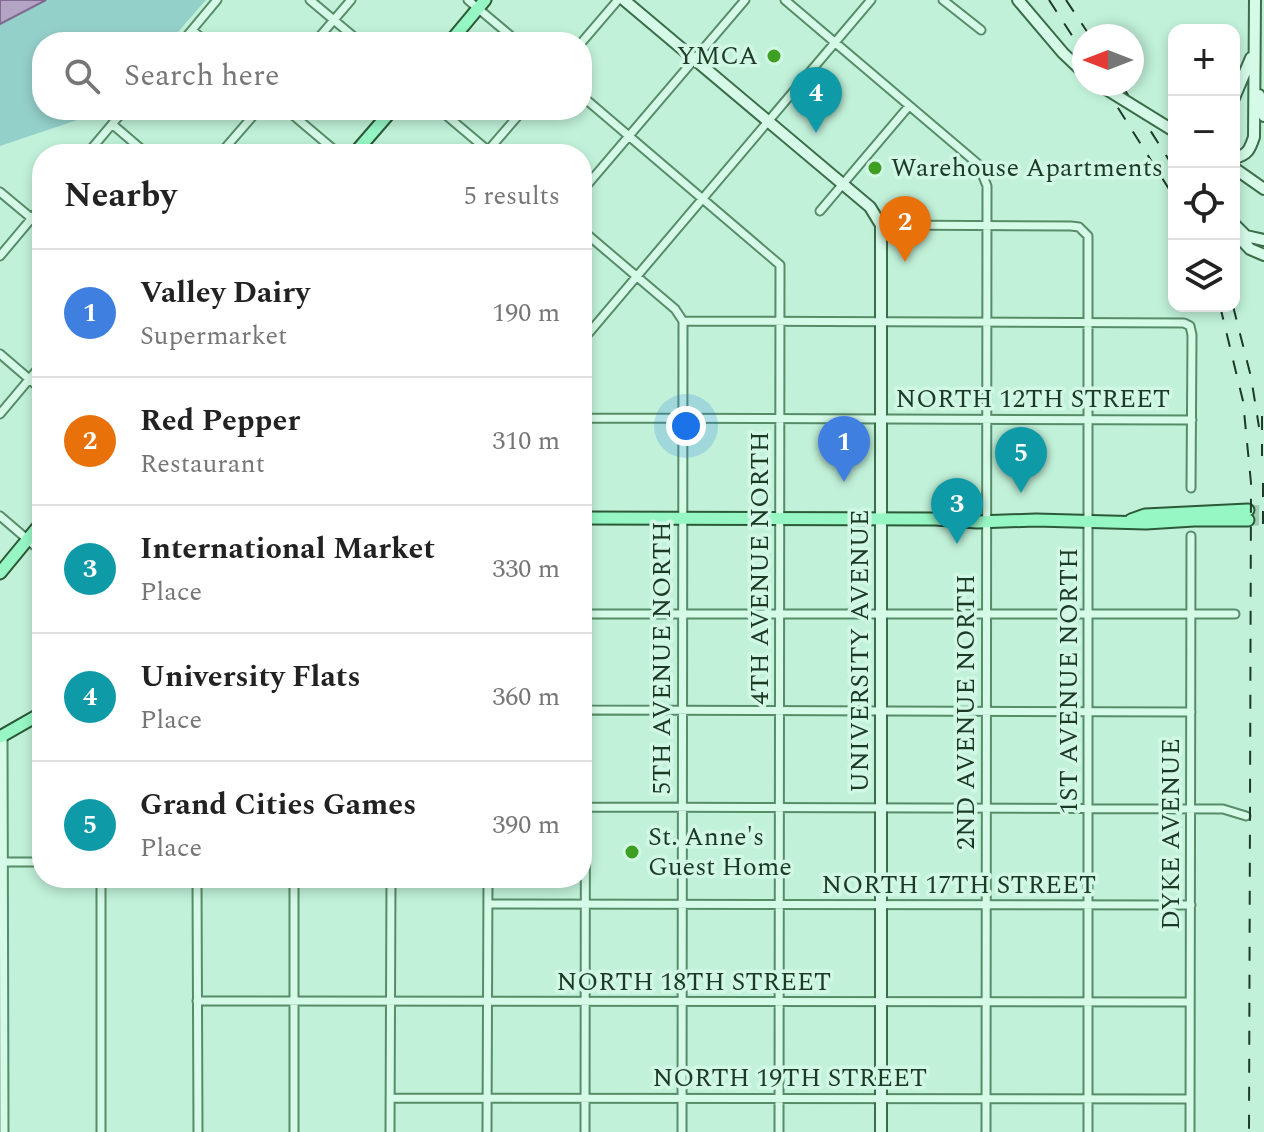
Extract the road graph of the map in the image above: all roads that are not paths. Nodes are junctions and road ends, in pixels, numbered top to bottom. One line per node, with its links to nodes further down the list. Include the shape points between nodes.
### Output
1 (217, 0): 15 (street)
2 (310, 0): 14 (street)
3 (351, 0): 14 (street)
4 (468, 0): 12 (street)
5 (618, 0): 22 (street)
6 (624, 0): 25 (street)
7 (745, 0): 25 (street)
8 (785, 0): 23 (street, 2ND AVENUE NORTH)
9 (871, 0): 23 (street)
10 (943, 0): 16 (street)
11 (1018, 0): 26 (street)
12 (482, 4): 20 (main road); 21 (street)
13 (1258, 5): 24 (street)
14 (334, 20): 18 (street); 19 (street)
15 (192, 30): 17 (street)
16 (981, 30)
17 (194, 32)
18 (324, 32)
19 (348, 32)
20 (458, 32)
21 (509, 32)
22 (591, 32)
23 (835, 42): 32 (street, 2ND AVENUE NORTH); 40 (street)
24 (1255, 49): 27 (street); 29 (street)
25 (696, 58): 40 (street); 43 (street)
26 (1072, 60)
27 (1255, 76): 30 (street); 33 (street); 51 (street, via 1254,137 1251,149)
28 (1117, 96): 42 (street, bridge)
29 (1236, 96)
30 (1238, 96)
31 (592, 105): 43 (street, 4TH AVENUE NORTH)
32 (909, 106): 54 (street); 61 (street, 2ND AVENUE NORTH, via 978,164 987,186)
33 (1264, 116)
34 (115, 120): 41 (street)
35 (249, 120): 46 (street)
36 (299, 120): 47 (street)
37 (383, 120): 48 (main road)
38 (451, 120): 49 (street)
39 (515, 120): 50 (street)
40 (768, 121): 54 (street); 57 (street)
41 (112, 124): 44 (street); 45 (street)
42 (1168, 127)
43 (629, 136): 53 (street); 57 (street, 4TH AVENUE NORTH)
44 (95, 144)
45 (135, 144)
46 (229, 144)
47 (327, 144)
48 (363, 144)
49 (478, 144)
50 (495, 144)
51 (1240, 156)
52 (1240, 172): 55 (street)
53 (592, 179)
54 (844, 184): 58 (street); 60 (street)
55 (1264, 189)
56 (0, 192): 59 (street)
57 (703, 198): 68 (street); 70 (street, 4TH AVENUE NORTH, via 780,265)
58 (820, 211)
59 (32, 219): 67 (street)
60 (881, 225): 61 (street); 71 (street, UNIVERSITY AVENUE)
61 (987, 225): 72 (street, 2ND AVENUE NORTH); 73 (street, 1ST AVENUE NORTH, via 1071,226 1084,231 1090,243)
62 (1240, 230): 65 (street)
63 (1240, 238): 66 (street)
64 (592, 239): 68 (street)
65 (1264, 240)
66 (1264, 255)
67 (0, 256)
68 (636, 277): 69 (street); 74 (street)
69 (683, 321): 70 (street); 81 (street, 5TH AVENUE NORTH)
70 (780, 321): 71 (street); 82 (street, 4TH AVENUE NORTH)
71 (882, 322): 72 (street); 83 (street, UNIVERSITY AVENUE)
72 (987, 322): 73 (street); 84 (street, 2ND AVENUE NORTH)
73 (1090, 322): 85 (street, 1ST AVENUE NORTH); 86 (street, via 1190,326)
74 (592, 329)
75 (0, 354): 77 (street)
76 (32, 376): 77 (street)
77 (29, 379): 78 (street); 79 (street)
78 (32, 382)
79 (0, 414)
80 (592, 418): 81 (street, NORTH 12TH STREET)
81 (683, 418): 82 (street, NORTH 12TH STREET); 91 (street, 5TH AVENUE NORTH)
82 (780, 418): 83 (street, NORTH 12TH STREET); 92 (street, 4TH AVENUE NORTH)
83 (882, 419): 84 (street, NORTH 12TH STREET); 93 (street, UNIVERSITY AVENUE)
84 (987, 419): 85 (street, NORTH 12TH STREET); 95 (street, 2ND AVENUE NORTH)
85 (1089, 419): 86 (street, NORTH 12TH STREET); 94 (street, 1ST AVENUE NORTH)
86 (1192, 420): 87 (street)
87 (1191, 488)
88 (1248, 515): 94 (main road)
89 (0, 516): 98 (street)
90 (592, 518): 91 (main road)
91 (682, 518): 92 (main road); 102 (street, 5TH AVENUE NORTH)
92 (780, 518): 93 (main road); 103 (street, 4TH AVENUE NORTH)
93 (882, 519): 95 (main road); 104 (street, UNIVERSITY AVENUE)
94 (1089, 521): 95 (main road); 107 (street, 1ST AVENUE NORTH)
95 (986, 522): 105 (street, 2ND AVENUE NORTH)
96 (32, 535): 98 (main road)
97 (1191, 536): 108 (street, DYKE AVENUE)
98 (28, 540): 99 (street); 100 (main road)
99 (32, 543)
100 (0, 573)
101 (592, 614): 102 (street)
102 (682, 614): 103 (street); 110 (street, 5TH AVENUE NORTH)
103 (779, 614): 104 (street); 111 (street, 4TH AVENUE NORTH)
104 (881, 614): 105 (street); 112 (street, UNIVERSITY AVENUE)
105 (987, 614): 107 (street); 113 (street, 2ND AVENUE NORTH)
106 (1235, 614): 108 (street)
107 (1089, 615): 108 (street); 114 (street, 1ST AVENUE NORTH)
108 (1191, 615): 115 (street, DYKE AVENUE)
109 (592, 710): 110 (street)
110 (682, 711): 111 (street); 119 (street, 5TH AVENUE NORTH)
111 (779, 711): 112 (street); 120 (street, 4TH AVENUE NORTH)
112 (881, 711): 113 (street); 121 (street, UNIVERSITY AVENUE)
113 (986, 711): 114 (street); 122 (street, 2ND AVENUE NORTH)
114 (1088, 711): 115 (street); 123 (street, 1ST AVENUE NORTH)
115 (1191, 712): 124 (street, DYKE AVENUE)
116 (32, 719): 117 (main road)
117 (1, 736): 126 (street)
118 (592, 807): 119 (street)
119 (682, 808): 120 (street); 136 (street, 5TH AVENUE NORTH)
120 (779, 808): 121 (street); 137 (street, 4TH AVENUE NORTH)
121 (882, 808): 122 (street); 138 (street, UNIVERSITY AVENUE)
122 (986, 808): 123 (street); 139 (street, 2ND AVENUE NORTH)
123 (1088, 808): 124 (street); 140 (street, 1ST AVENUE NORTH)
124 (1191, 809): 125 (street, via 1223,809); 141 (street, DYKE AVENUE)
125 (1246, 816)
126 (2, 862): 127 (street); 162 (street)
127 (32, 862)
128 (101, 888): 163 (street)
129 (197, 888): 142 (street)
130 (294, 888): 143 (street)
131 (391, 888): 146 (street)
132 (488, 888): 134 (street)
133 (585, 888): 135 (street)
134 (488, 904): 135 (street, NORTH 17TH STREET); 144 (street)
135 (585, 904): 136 (street, NORTH 17TH STREET); 147 (street)
136 (682, 905): 137 (street, NORTH 17TH STREET); 145 (street, 5TH AVENUE NORTH)
137 (779, 905): 138 (street, NORTH 17TH STREET); 148 (street, 4TH AVENUE NORTH)
138 (881, 905): 139 (street, NORTH 17TH STREET); 149 (street, UNIVERSITY AVENUE)
139 (986, 905): 140 (street, NORTH 17TH STREET); 150 (street, 2ND AVENUE NORTH)
140 (1088, 905): 141 (street, NORTH 17TH STREET); 151 (street, 1ST AVENUE NORTH)
141 (1191, 905): 152 (street, DYKE AVENUE)
142 (197, 1001): 143 (street, NORTH 18TH STREET); 164 (street)
143 (294, 1001): 146 (street, NORTH 18TH STREET); 165 (street)
144 (487, 1001): 146 (street, NORTH 18TH STREET); 147 (street, NORTH 18TH STREET); 154 (street)
145 (682, 1001): 147 (street, NORTH 18TH STREET); 148 (street, NORTH 18TH STREET); 156 (street, 5TH AVENUE NORTH)
146 (390, 1002): 153 (street)
147 (584, 1002): 155 (street)
148 (779, 1002): 149 (street, NORTH 18TH STREET); 157 (street, 4TH AVENUE NORTH)
149 (881, 1002): 150 (street, NORTH 18TH STREET); 158 (street, UNIVERSITY AVENUE)
150 (986, 1002): 151 (street, NORTH 18TH STREET); 159 (street, 2ND AVENUE NORTH)
151 (1088, 1002): 152 (street, NORTH 18TH STREET); 160 (street, 1ST AVENUE NORTH)
152 (1190, 1002): 161 (street, DYKE AVENUE)
153 (390, 1098): 154 (street, NORTH 19TH STREET); 166 (street)
154 (487, 1098): 155 (street, NORTH 19TH STREET); 167 (street)
155 (584, 1098): 156 (street, NORTH 19TH STREET); 168 (street)
156 (682, 1098): 157 (street, NORTH 19TH STREET); 169 (street, 5TH AVENUE NORTH)
157 (779, 1098): 158 (street, NORTH 19TH STREET); 170 (street, 4TH AVENUE NORTH)
158 (881, 1098): 159 (street, NORTH 19TH STREET); 171 (street, UNIVERSITY AVENUE)
159 (986, 1099): 160 (street, NORTH 19TH STREET); 172 (street, 2ND AVENUE NORTH)
160 (1088, 1099): 161 (street, NORTH 19TH STREET); 173 (street, 1ST AVENUE NORTH)
161 (1190, 1099): 174 (street, DYKE AVENUE)
162 (4, 1132)
163 (101, 1132)
164 (198, 1132)
165 (294, 1132)
166 (390, 1132)
167 (487, 1132)
168 (585, 1132)
169 (682, 1132)
170 (779, 1132)
171 (881, 1132)
172 (986, 1132)
173 (1088, 1132)
174 (1190, 1132)

